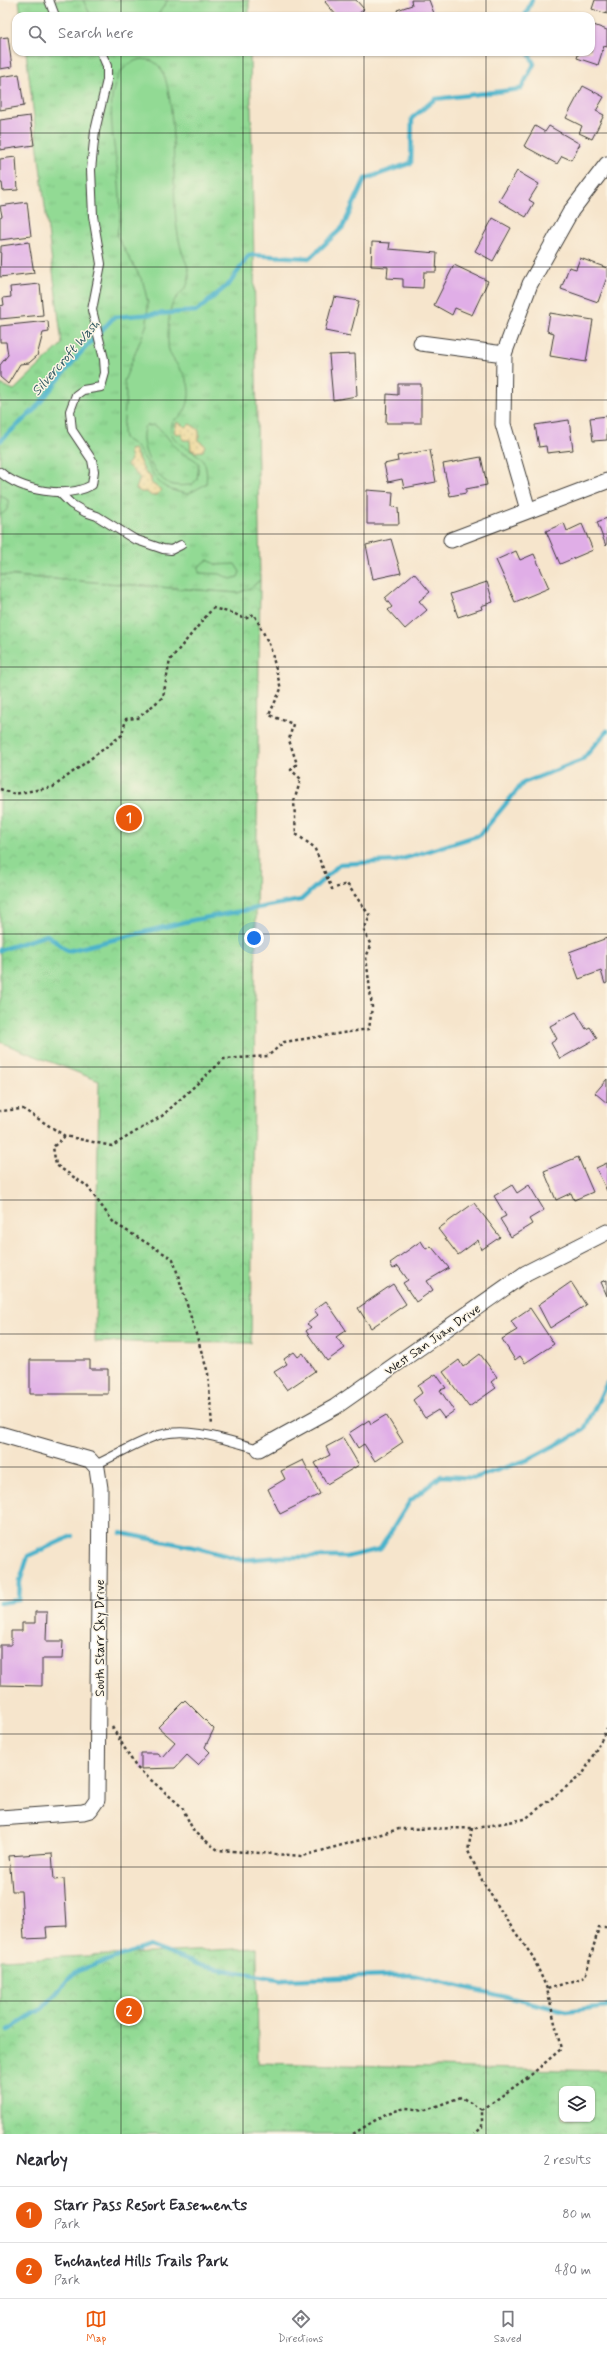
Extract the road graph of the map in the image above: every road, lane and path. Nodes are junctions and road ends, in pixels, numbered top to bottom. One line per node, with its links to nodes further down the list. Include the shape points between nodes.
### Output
1 (49, 0): 2 (lane)
2 (54, 12)
3 (103, 56): 9 (lane, via 107,66 107,80 95,131 91,170 93,216 101,264 92,310 106,373 101,387 83,390 76,395 70,411 72,430 92,460 92,485 82,491)
4 (607, 164): 6 (street, via 571,211 530,284)
5 (421, 343): 6 (street)
6 (504, 354): 10 (street, via 503,424)
7 (0, 472): 9 (lane, via 13,482)
8 (607, 481): 10 (street)
9 (59, 492): 12 (lane, via 71,504 97,516 134,539 163,549 171,550)
10 (528, 510): 11 (street)
11 (451, 540)
12 (181, 545)
13 (0, 789): 15 (path, via 14,794 53,787 122,735 126,719 138,718 163,698 170,660 213,608 245,619 254,614 270,646 281,689 269,714 293,724 289,740 297,764 291,770 302,779 294,801 296,834 314,847 332,889 347,884 370,916 364,930 371,946 366,957 372,1007 369,1029 284,1042 268,1056 224,1059 162,1116 112,1146)
14 (0, 1111): 15 (path, via 23,1109)
15 (65, 1136): 18 (path, via 53,1147 56,1165 87,1186 114,1223 173,1259 208,1373)
16 (607, 1232): 19 (street, West San Juan Drive, via 526,1273 335,1407)
17 (0, 1434): 20 (street, via 81,1456)
18 (213, 1438): 19 (lane); 20 (lane, via 189,1432 161,1435 139,1443)
19 (259, 1449)
20 (96, 1467): 21 (street, South Starr Sky Drive, via 100,1488)
21 (99, 1717): 23 (street, South Starr Sky Drive, via 98,1787 94,1806 83,1812); 24 (path, via 114,1728 136,1767 182,1807 194,1832 218,1850 303,1856 399,1829)
22 (607, 1729): 24 (path, via 583,1774 525,1819)
23 (0, 1818)
24 (472, 1828): 26 (path, via 468,1851 483,1882 533,1957)
25 (607, 1927): 26 (path, via 599,1927 585,1977)
26 (547, 1989): 27 (path, via 561,2049 532,2074)
27 (482, 2110): 28 (path, via 461,2097 426,2110 406,2108 387,2113); 29 (path, via 482,2127)
28 (353, 2134)
29 (475, 2134)

